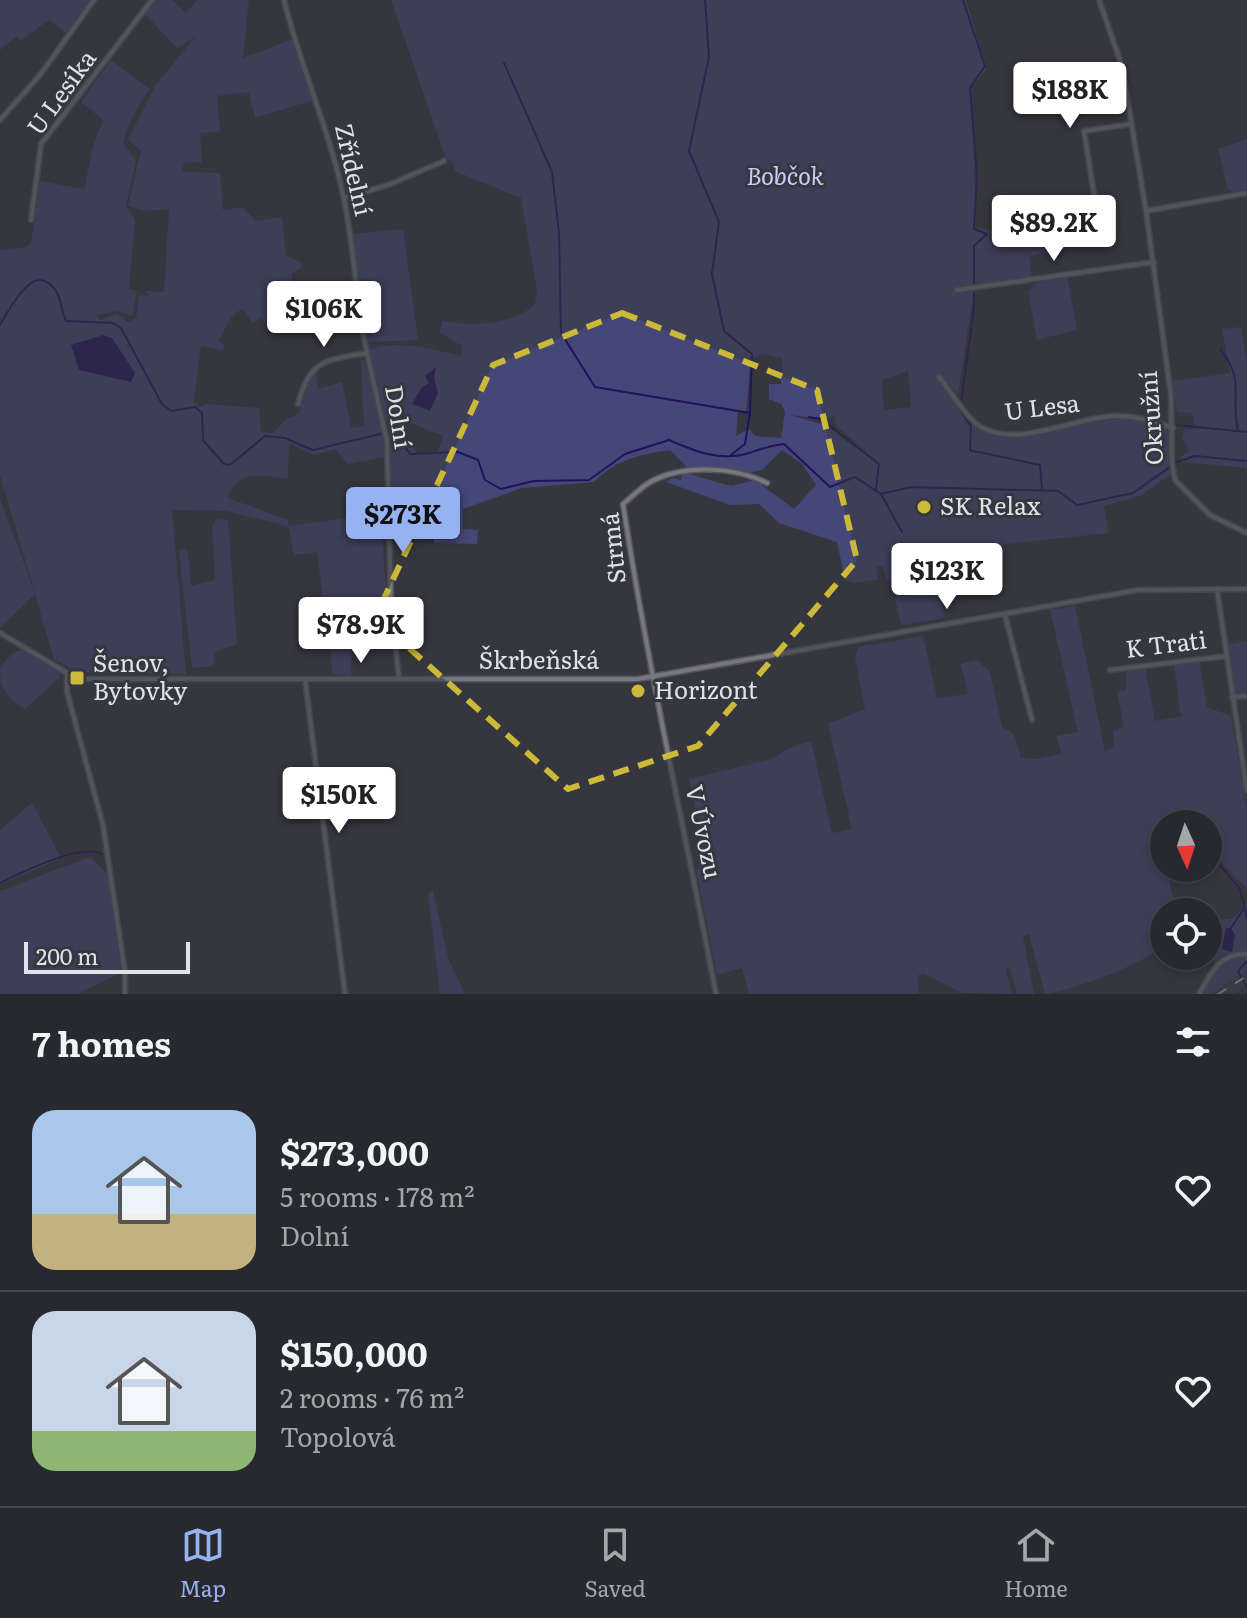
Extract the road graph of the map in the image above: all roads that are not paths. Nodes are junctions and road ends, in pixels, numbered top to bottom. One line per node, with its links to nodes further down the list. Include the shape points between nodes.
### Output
1 (94, 0): 5 (street)
2 (152, 0): 12 (street, U Lesíka, via 41,144)
3 (284, 0): 10 (street, Zřídelní)
4 (1099, 0): 6 (street, Okružní, via 1122,66)
5 (0, 120)
6 (1131, 124): 9 (street, via 1084,131); 11 (street, Okružní)
7 (444, 161): 10 (street)
8 (1247, 193): 11 (street)
9 (1094, 194)
10 (344, 198): 15 (street, Zřídelní)
11 (1146, 211): 13 (street, Okružní)
12 (31, 220)
13 (1154, 262): 14 (street); 18 (street, Okružní)
14 (957, 290)
15 (367, 353): 17 (street, via 315,368 306,377); 30 (street, Dolní, via 386,435)
16 (939, 377): 18 (street, U Lesa, via 971,419 991,431 1045,431 1112,416)
17 (298, 404)
18 (1173, 428): 20 (street, Okružní, via 1175,480 1210,515)
19 (767, 483): 28 (street, Strmá, via 752,476 679,471 651,482 623,504)
20 (1247, 533)
21 (1217, 589): 22 (street, Škrbeňská); 23 (street, Škrbeňská, via 1138,590); 25 (street, K Trati)
22 (1247, 589)
23 (1005, 615): 28 (street, Škrbeňská); 33 (street)
24 (0, 633): 27 (street)
25 (1227, 656): 26 (street, K Trati); 32 (street, K Trati)
26 (1110, 670)
27 (67, 673): 29 (street, Škrbeňská, via 95,679); 36 (street, via 67,692 109,861)
28 (651, 677): 30 (street, Škrbeňská); 38 (street, V Úvozu)
29 (305, 679): 30 (street, Škrbeňská); 37 (street)
30 (399, 679)
31 (1247, 696): 32 (street)
32 (1232, 697): 34 (street, K Trati)
33 (1032, 720)
34 (1247, 791)
35 (1247, 954): 39 (street, via 1218,961)
36 (125, 994)
37 (345, 994)
38 (716, 994)
39 (1199, 994)

